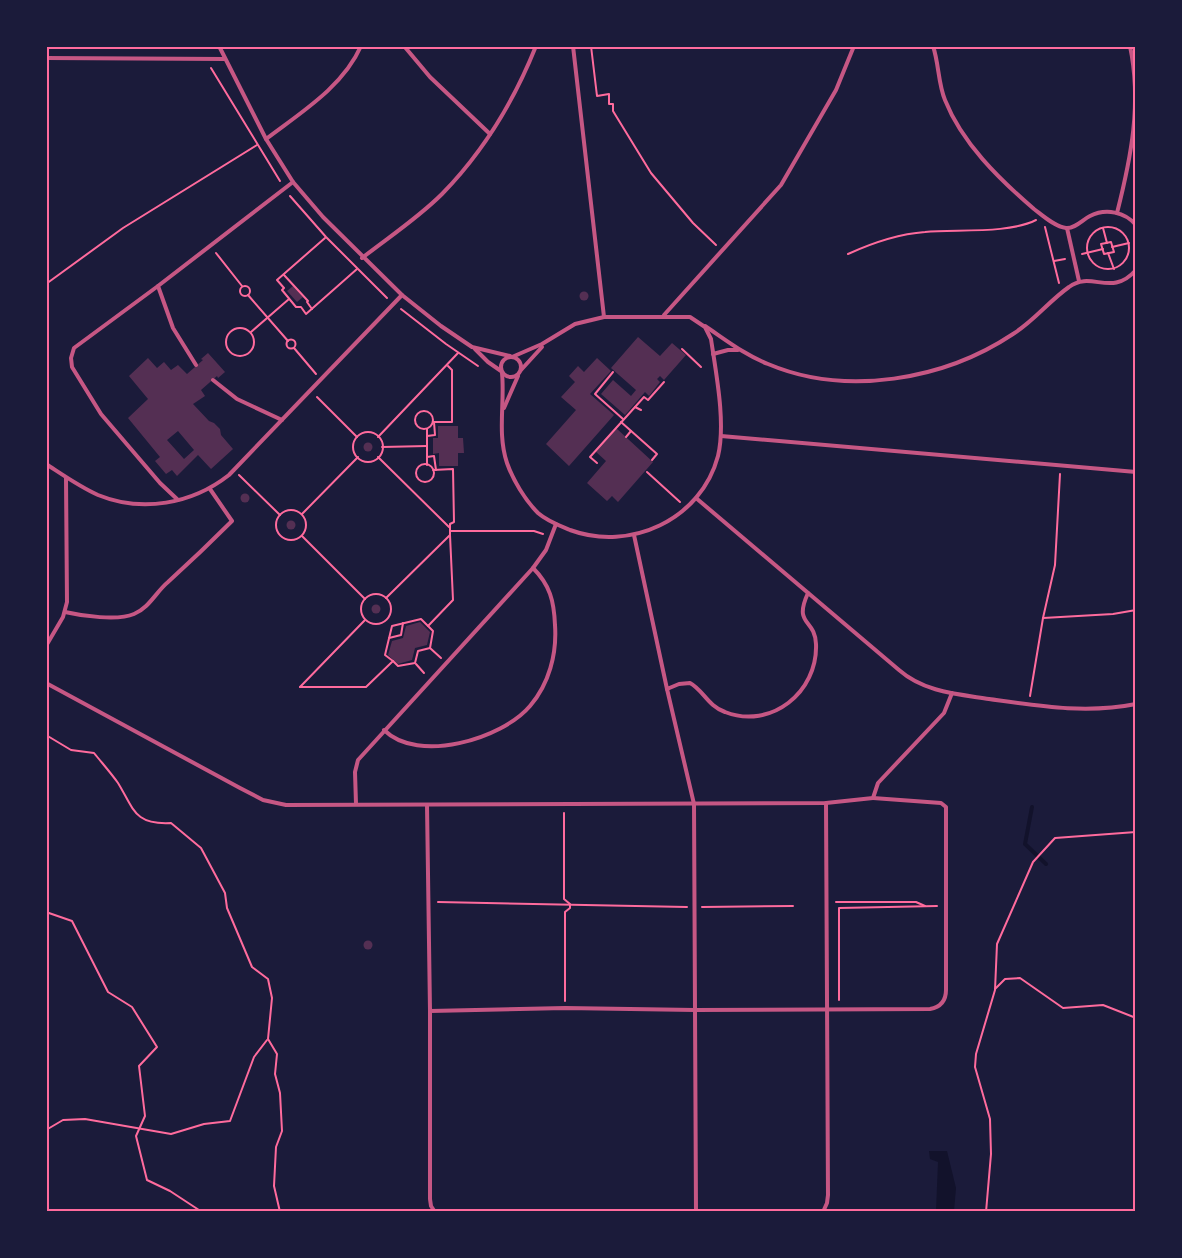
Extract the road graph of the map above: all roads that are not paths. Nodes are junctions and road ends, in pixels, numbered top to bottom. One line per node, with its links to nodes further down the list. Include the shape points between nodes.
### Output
1 (219, 46): 10 (lane)
2 (361, 46): 12 (lane, via 350,67 335,83)
3 (405, 46): 11 (lane, via 430,77)
4 (536, 46): 11 (lane, via 509,106)
5 (573, 46): 22 (lane)
6 (854, 46): 23 (lane, via 836,90 781,185)
7 (933, 46): 16 (lane, via 940,86 954,118 993,171 1042,215)
8 (1130, 46): 14 (lane, via 1135,111 1131,152)
9 (46, 58): 10 (lane)
10 (225, 59): 12 (lane)
11 (490, 134): 17 (lane, via 441,194)
12 (266, 139): 13 (lane)
13 (293, 182): 17 (lane); 20 (lane)
14 (1117, 213): 15 (lane); 16 (lane, via 1094,214)
15 (1136, 225)
16 (1066, 228): 19 (lane)
17 (362, 258): 21 (lane)
18 (1136, 270): 19 (lane, via 1112,284)
19 (1079, 281): 27 (lane, via 991,347 907,376 865,380 821,378 784,370)
20 (158, 286): 30 (lane, via 173,328); 42 (lane, via 74,348 71,363 101,414)
21 (402, 295): 26 (lane); 35 (lane)
22 (604, 316): 23 (lane); 25 (lane, via 575,324)
23 (664, 316): 24 (lane, via 690,317)
24 (700, 323): 27 (lane); 28 (lane, via 709,334)
25 (546, 342): 29 (lane); 32 (lane)
26 (472, 347): 29 (lane); 31 (lane)
27 (741, 351): 28 (lane)
28 (713, 354): 36 (lane)
29 (511, 356): 31 (lane, via 502,361); 32 (lane, via 519,361)
30 (196, 365)
31 (502, 372): 32 (lane, via 510,377); 34 (lane)
32 (520, 372): 34 (lane)
33 (213, 380): 35 (lane, via 237,399)
34 (502, 414): 43 (lane, via 502,445 512,476 534,509)
35 (282, 420): 40 (lane)
36 (721, 436): 38 (lane); 41 (lane, via 712,472)
37 (46, 464): 39 (lane)
38 (1136, 472)
39 (66, 477): 42 (lane, via 116,501 150,504); 47 (lane)
40 (210, 489): 42 (lane); 47 (lane, via 232,521 144,608 120,617)
41 (696, 498): 44 (lane, via 666,523); 46 (lane)
42 (179, 500)
43 (556, 524): 44 (lane, via 610,538); 45 (lane, via 546,550)
44 (634, 535): 50 (lane)
45 (533, 568): 53 (lane); 53 (lane, via 552,594 556,639 547,679 528,709 496,731 452,744 406,743)
46 (808, 593): 50 (lane, via 801,613 815,638 815,658 810,678 785,706 762,715 739,716 713,705 690,683); 51 (lane, via 904,674 927,687)
47 (65, 612): 48 (lane)
48 (46, 646)
49 (46, 683): 56 (lane, via 263,800 286,805)
50 (667, 689): 57 (lane)
51 (952, 693): 52 (lane, via 1077,709); 54 (lane, via 944,714 878,783)
52 (1136, 704)
53 (384, 730): 56 (lane, via 356,764)
54 (873, 798): 55 (lane); 59 (lane, via 945,806 946,997 941,1005 930,1009)
55 (826, 803): 57 (lane); 59 (lane)
56 (356, 804): 58 (lane)
57 (694, 804): 58 (lane); 60 (lane)
58 (427, 805): 61 (lane)
59 (828, 1009): 60 (lane); 64 (lane, via 828,1195)
60 (695, 1010): 61 (lane); 63 (lane)
61 (430, 1011): 62 (lane, via 430,1199)
62 (435, 1212)
63 (696, 1212)
64 (823, 1212)

